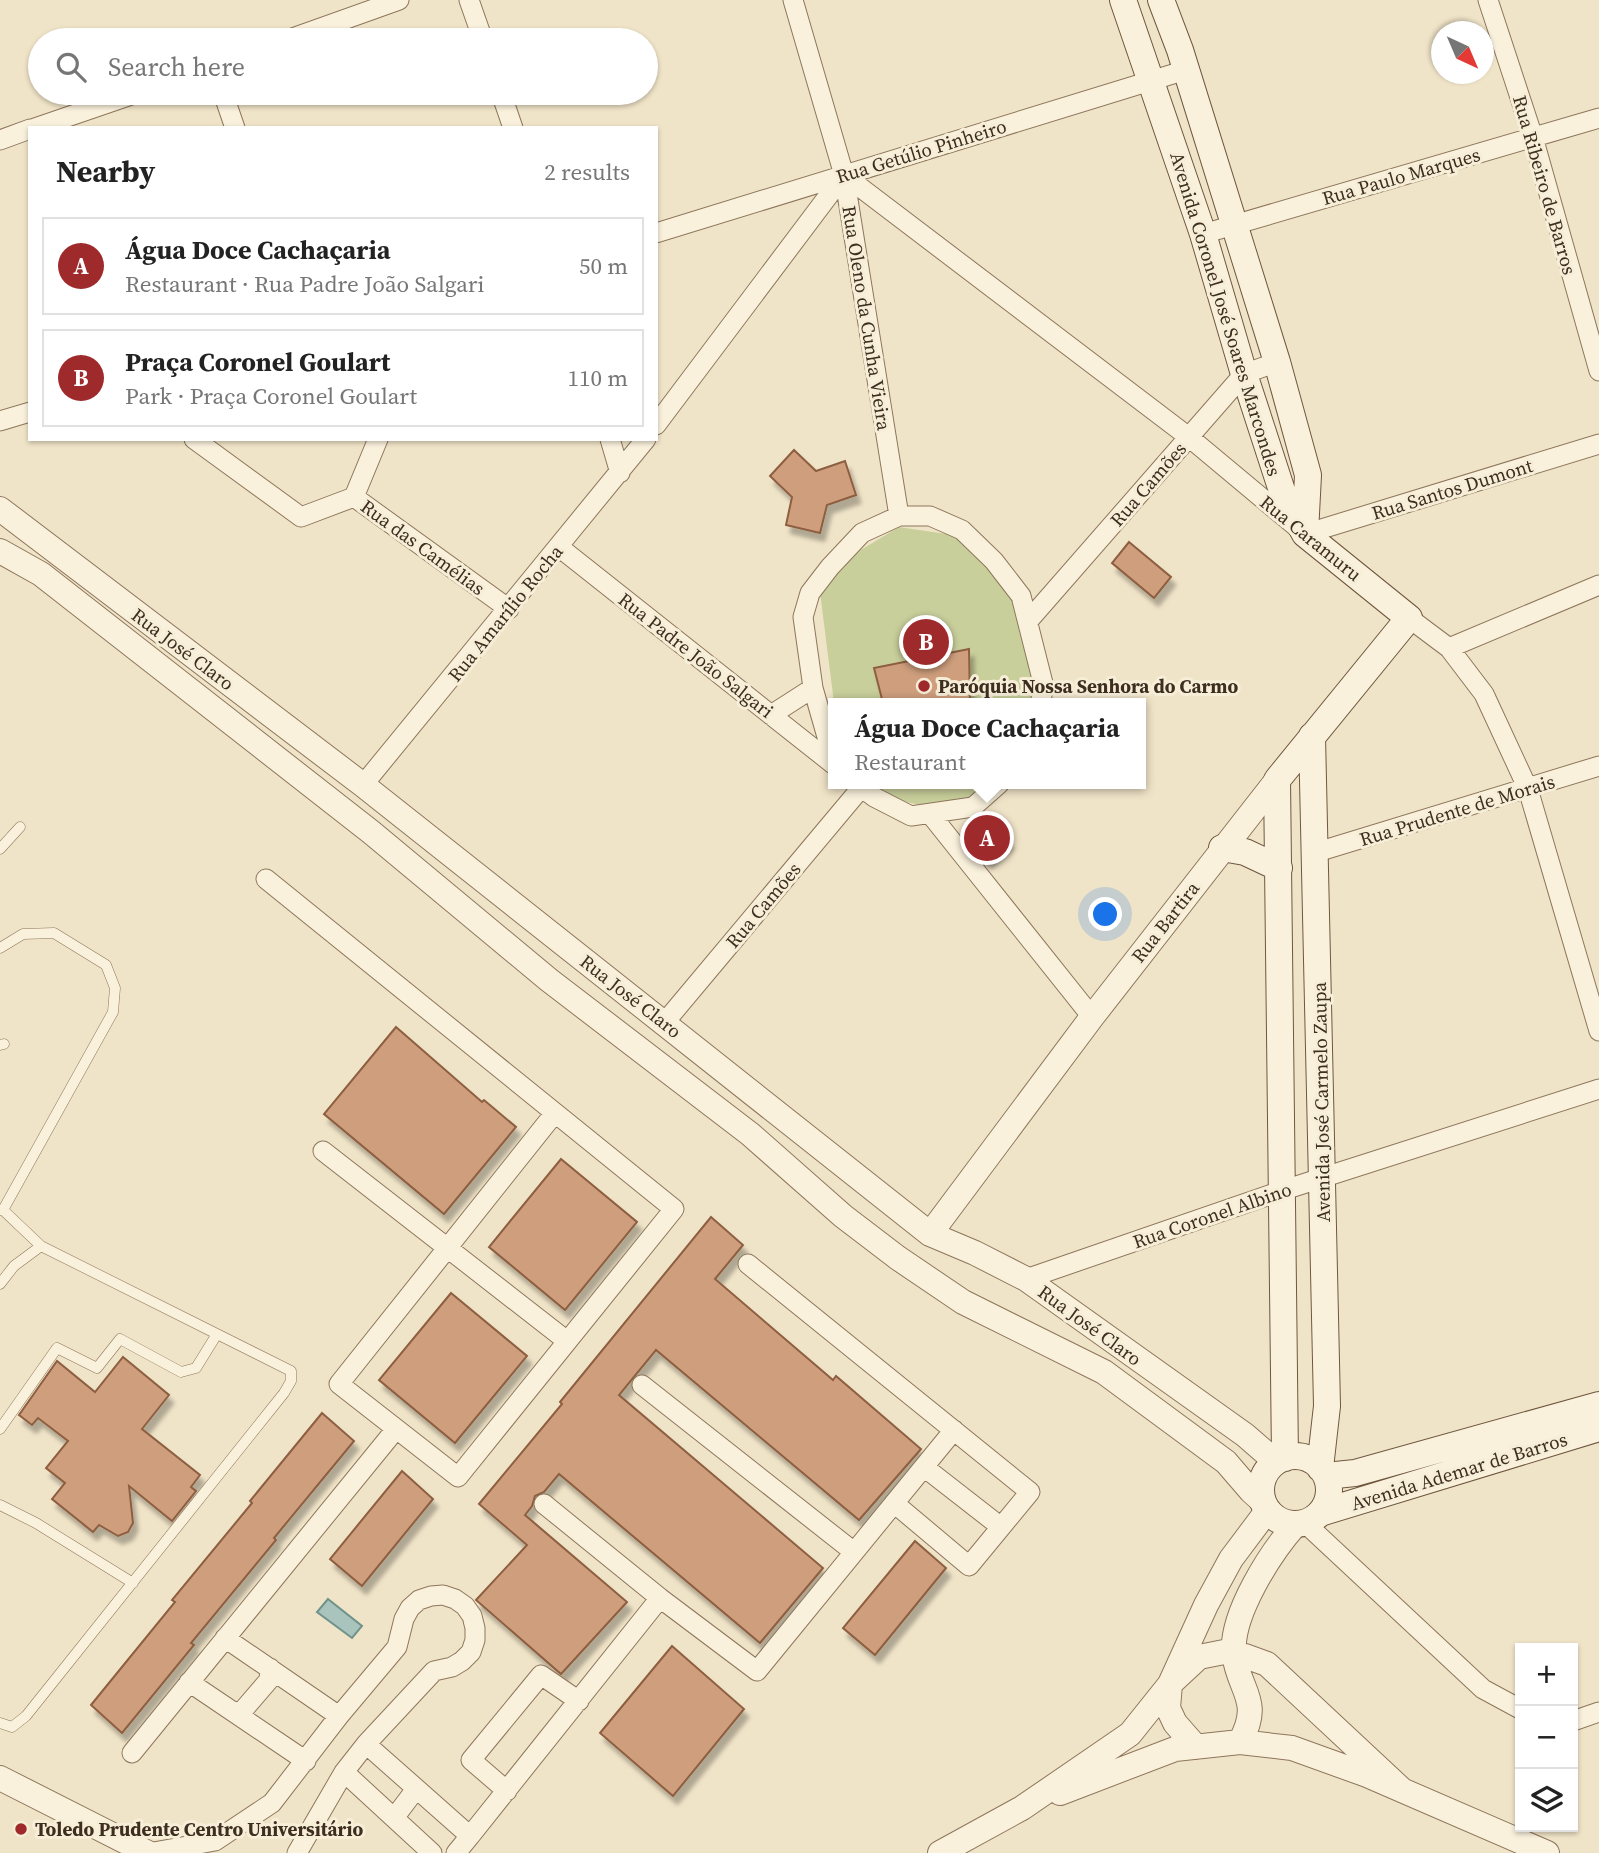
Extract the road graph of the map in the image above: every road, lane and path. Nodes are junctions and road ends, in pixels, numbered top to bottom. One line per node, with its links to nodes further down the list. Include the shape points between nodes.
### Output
1 (399, 0): 7 (street)
2 (469, 0): 8 (street)
3 (793, 0): 21 (street, Rua Oleno da Cunha Vieira)
4 (1123, 0): 10 (main road, Avenida Coronel José Soares Marcondes)
5 (1161, 0): 9 (main road, Avenida Coronel José Soares Marcondes)
6 (1488, 0): 19 (street, Rua Ribeiro de Barros)
7 (321, 28)
8 (479, 28)
9 (1186, 70): 10 (street, Rua Getúlio Pinheiro); 22 (main road, Avenida Coronel José Soares Marcondes)
10 (1151, 81): 21 (street, Rua Getúlio Pinheiro); 24 (main road, Avenida Coronel José Soares Marcondes)
11 (106, 105): 15 (street)
12 (227, 105): 16 (street)
13 (505, 105): 17 (street)
14 (1599, 118): 19 (street, Rua Paulo Marques)
15 (51, 126)
16 (233, 126)
17 (512, 126)
18 (28, 134): 20 (street)
19 (1533, 137): 22 (street, Rua Paulo Marques); 26 (street, Rua Ribeiro de Barros)
20 (0, 140)
21 (844, 175): 23 (street, Rua Getúlio Pinheiro); 30 (street); 31 (street, Rua Caramuru); 40 (street, Rua Oleno da Cunha Vieira)
22 (1234, 225): 24 (street, Rua Paulo Marques); 25 (main road, Avenida Coronel José Soares Marcondes)
23 (658, 232)
24 (1203, 234): 27 (main road, Avenida Coronel José Soares Marcondes)
25 (1277, 362): 27 (street, Rua Camões); 41 (main road, Avenida Coronel José Soares Marcondes, via 1308,475)
26 (1599, 371)
27 (1244, 374): 31 (street, Rua Camões); 41 (main road, Avenida Coronel José Soares Marcondes, via 1277,477)
28 (28, 413): 29 (street)
29 (0, 421)
30 (658, 422)
31 (1190, 438): 41 (street, Rua Caramuru); 47 (street, Rua Camões)
32 (197, 441): 38 (street, Rua das Camélias, via 301,517)
33 (376, 441): 38 (street)
34 (611, 441): 37 (street)
35 (644, 441): 37 (street, Rua Amarílio Rocha)
36 (1599, 444): 41 (street, Rua Santos Dumont)
37 (620, 473): 42 (street, Rua Amarílio Rocha)
38 (354, 497): 45 (street, Rua das Camélias)
39 (0, 509): 57 (street, Rua José Claro)
40 (899, 516): 47 (street, via 930,516 962,530 1021,596); 49 (street, via 862,533 810,593 803,617)
41 (1305, 534): 46 (main road, Rua Caramuru)
42 (559, 547): 45 (street, Rua Amarílio Rocha); 51 (street, Rua Padre João Salgari)
43 (0, 551): 99 (street, Rua José Claro, via 41,574 360,824 898,1258 963,1301 1104,1372 1226,1462)
44 (1599, 585): 48 (street)
45 (509, 609): 57 (street, Rua Amarílio Rocha)
46 (1409, 618): 48 (street, Rua Caramuru); 52 (main road, Rua Bartira)
47 (1028, 620): 50 (street, via 1044,687)
48 (1449, 648): 61 (street, Rua Caramuru, via 1484,694)
49 (813, 688): 51 (street); 53 (street)
50 (1041, 698)
51 (771, 715): 54 (street, Rua Padre João Salgari)
52 (1312, 736): 56 (main road, Rua Bartira); 66 (main road, Avenida José Carmelo Zaupa)
53 (828, 740)
54 (828, 760)
55 (1599, 766): 61 (street, Rua Prudente de Morais)
56 (1278, 780): 64 (street, Rua Bartira); 67 (main road, Avenida José Carmelo Zaupa)
57 (363, 785): 71 (street, Rua José Claro)
58 (857, 789): 71 (street, Rua Camões)
59 (863, 789): 62 (street, via 911,816)
60 (993, 789): 62 (street, via 973,807)
61 (1528, 789): 66 (street, Rua Prudente de Morais); 72 (street, Rua Caramuru)
62 (931, 815): 70 (street)
63 (20, 827): 65 (lane)
64 (1222, 848): 67 (main road, via 1245,852); 70 (street, Rua Bartira)
65 (0, 849)
66 (1314, 853): 76 (main road, Avenida José Carmelo Zaupa)
67 (1279, 868): 77 (main road, Avenida José Carmelo Zaupa)
68 (266, 879): 74 (street)
69 (0, 948): 78 (lane, via 23,934 54,933 106,965 115,988 113,1012)
70 (1093, 1017): 79 (street, Rua Bartira)
71 (665, 1022): 79 (street, Rua José Claro)
72 (1599, 1031)
73 (1599, 1089): 76 (street, Rua Coronel Albino)
74 (555, 1114): 81 (street); 86 (street, via 674,1209)
75 (323, 1151): 81 (street)
76 (1323, 1177): 77 (street, Rua Coronel Albino); 95 (main road, Avenida José Carmelo Zaupa, via 1327,1406)
77 (1284, 1190): 83 (street, Rua Coronel Albino); 93 (main road, Avenida José Carmelo Zaupa)
78 (1, 1210): 80 (lane)
79 (930, 1234): 83 (street, Rua José Claro)
80 (41, 1246): 84 (lane, via 14,1266); 85 (lane)
81 (449, 1248): 86 (street); 91 (street, via 339,1384)
82 (748, 1264): 92 (street)
83 (1026, 1279): 93 (street, Rua José Claro)
84 (0, 1284)
85 (217, 1334): 90 (lane, via 196,1368 181,1373 120,1339 97,1368 57,1348); 103 (lane, via 291,1371 291,1381)
86 (567, 1341): 91 (street, via 458,1478)
87 (642, 1385): 102 (street)
88 (1599, 1405): 95 (main road, Avenida Ademar de Barros, via 1355,1473)
89 (1599, 1428): 100 (main road, Avenida Ademar de Barros)
90 (0, 1429)
91 (396, 1429): 105 (street)
92 (954, 1430): 94 (street); 101 (street, via 1030,1492)
93 (1281, 1460): 95 (main road, via 1304,1458); 99 (main road, via 1263,1479)
94 (924, 1467): 96 (street); 101 (street)
95 (1323, 1472): 100 (main road, via 1328,1495)
96 (894, 1503): 101 (street, via 969,1566); 102 (street)
97 (544, 1504): 104 (street)
98 (0, 1505): 103 (lane)
99 (1265, 1506): 100 (main road, via 1275,1518); 109 (street, via 1206,1605)
100 (1307, 1520): 106 (street, via 1284,1538 1242,1610); 111 (street, via 1483,1689)
101 (1001, 1527)
102 (854, 1552): 104 (street, via 757,1671)
103 (133, 1583): 116 (lane, via 26,1716 12,1727)
104 (660, 1598): 110 (street)
105 (225, 1638): 107 (street); 108 (street)
106 (1234, 1654): 109 (street, via 1199,1657); 117 (street, via 1250,1714); 125 (street, via 1267,1664)
107 (270, 1668): 113 (street, via 268,1680 244,1709); 114 (street)
108 (189, 1682): 113 (street); 120 (street)
109 (1170, 1684): 119 (street, via 1168,1708); 127 (street, via 1129,1734)
110 (579, 1701): 126 (street); 126 (street, via 541,1675 471,1760)
111 (1515, 1706)
112 (1599, 1712): 115 (street)
113 (235, 1713): 121 (street)
114 (339, 1716): 118 (street, via 397,1647 404,1619 419,1600 443,1595 465,1606 475,1628 471,1652 452,1667 434,1671); 121 (street)
115 (1578, 1719)
116 (0, 1723)
117 (1240, 1742): 119 (street); 125 (street, via 1292,1748)
118 (366, 1744): 122 (street); 124 (street)
119 (1196, 1747): 127 (street, via 1175,1749)
120 (132, 1753)
121 (306, 1760): 130 (street, via 272,1803 215,1841)
122 (344, 1772): 128 (street); 131 (street)
123 (0, 1778): 130 (street)
124 (416, 1789): 128 (street); 129 (street)
125 (1401, 1789): 135 (street)
126 (506, 1791): 129 (street)
127 (1022, 1808): 134 (street)
128 (394, 1818): 132 (street)
129 (470, 1836): 133 (street)
130 (148, 1853)
131 (297, 1853)
132 (432, 1853)
133 (456, 1853)
134 (940, 1853)
135 (1547, 1853)

